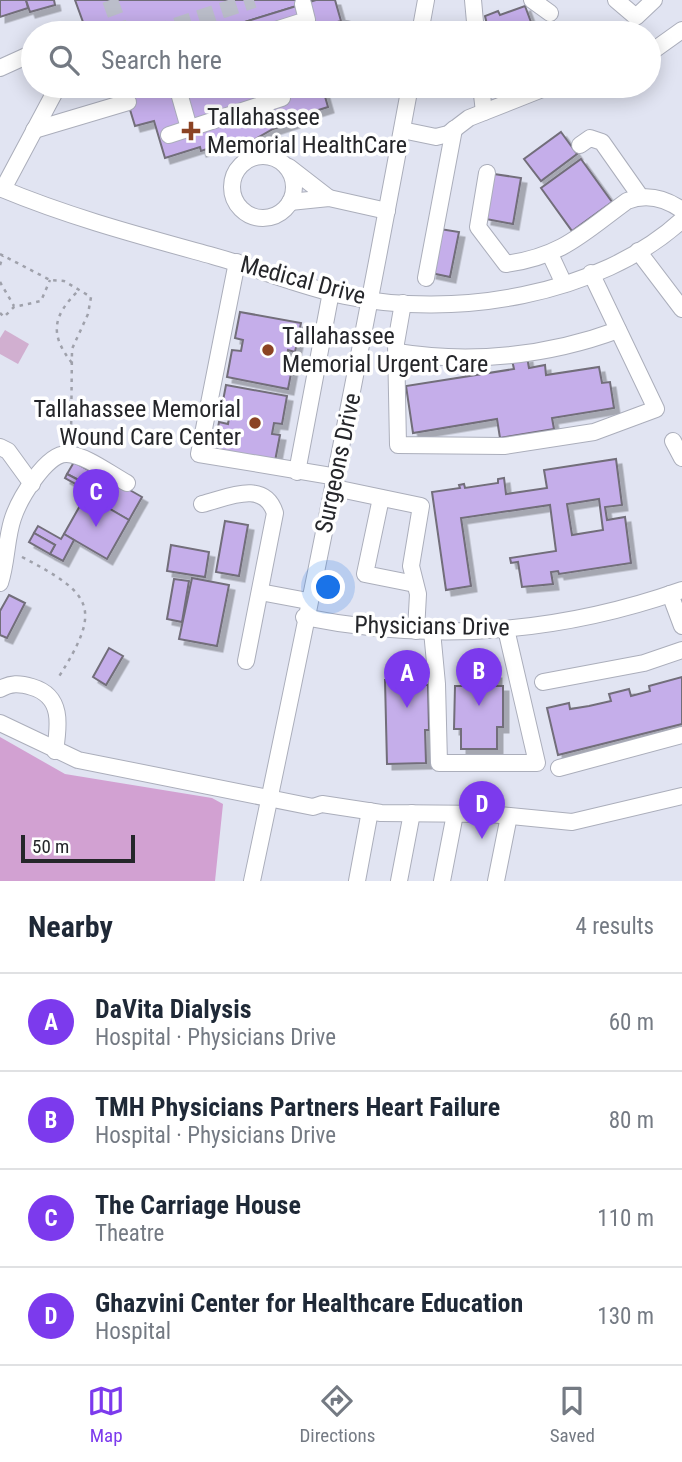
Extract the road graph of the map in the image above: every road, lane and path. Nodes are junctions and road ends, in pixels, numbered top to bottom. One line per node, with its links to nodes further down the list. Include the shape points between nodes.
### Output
1 (426, 0): 9 (street)
2 (473, 0): 10 (street)
3 (532, 0): 7 (street)
4 (616, 0): 5 (street, via 636,17)
5 (654, 0)
6 (303, 4): 8 (street)
7 (550, 13)
8 (304, 21)
9 (422, 21)
10 (475, 21)
11 (682, 30): 12 (street)
12 (661, 45)
13 (21, 58): 14 (street)
14 (0, 68)
15 (51, 98): 25 (street)
16 (180, 98): 23 (street)
17 (282, 98): 23 (street)
18 (408, 98): 26 (street, Surgeons Drive)
19 (482, 98): 22 (street)
20 (520, 98): 22 (street)
21 (128, 102): 25 (street)
22 (484, 112): 24 (street)
23 (189, 128): 27 (street)
24 (454, 129): 26 (street, via 436,137); 44 (street)
25 (34, 130): 31 (street)
26 (402, 130): 36 (street, Surgeons Drive)
27 (169, 135)
28 (580, 145): 32 (street, via 590,138 602,142)
29 (286, 165): 33 (street); 34 (street, via 294,183); 34 (street, via 269,155 248,159 239,166 231,186 238,206 256,218 276,216)
30 (487, 173): 39 (street, via 478,227 506,264)
31 (2, 189): 41 (street, Medical Drive, via 53,209)
32 (639, 196): 35 (street, via 668,200); 39 (street)
33 (329, 198): 34 (street); 36 (street)
34 (290, 202)
35 (682, 210)
36 (387, 211): 50 (street, Surgeons Drive)
37 (682, 219): 38 (street, Medical Drive)
38 (638, 251): 43 (street, Medical Drive); 53 (street)
39 (551, 254): 47 (street)
40 (1, 255): 42 (path); 45 (path)
41 (237, 262): 49 (street, Medical Drive); 62 (street, via 198,454)
42 (0, 265)
43 (592, 273): 47 (street, Medical Drive); 55 (street)
44 (426, 278)
45 (50, 280): 48 (path, via 64,281); 52 (path, via 41,301)
46 (0, 282): 52 (path)
47 (564, 284): 51 (street, Medical Drive, via 473,303)
48 (78, 291): 57 (path, via 91,297 72,349); 57 (path, via 60,309 56,331 59,347)
49 (331, 292): 50 (street, Medical Drive); 62 (street)
50 (370, 299): 51 (street, Medical Drive); 64 (street, Surgeons Drive)
51 (403, 303): 56 (street)
52 (14, 307): 54 (path, via 4,317)
53 (682, 309)
54 (0, 313)
55 (618, 331): 56 (street, via 536,352 494,357); 56 (street, via 656,409 594,432 504,446 398,445)
56 (397, 352)
57 (72, 363): 60 (path)
58 (673, 440): 61 (street)
59 (0, 447): 65 (street)
60 (70, 455): 63 (street); 65 (street, via 57,456 41,468)
61 (682, 458)
62 (297, 471): 64 (street)
63 (127, 483)
64 (336, 483): 66 (street); 74 (street, Surgeons Drive)
65 (32, 484): 68 (street)
66 (381, 498): 71 (street, via 421,506 411,566); 71 (street, via 365,573)
67 (202, 504): 72 (street, via 251,492 272,503 275,513)
68 (7, 513): 69 (street)
69 (8, 550): 70 (street); 80 (path, via 69,583 83,601 82,635)
70 (0, 583)
71 (415, 584): 77 (street)
72 (260, 592): 74 (street, Physicians Drive); 79 (street)
73 (676, 592): 75 (street); 76 (street, Physicians Drive, via 610,613)
74 (306, 609): 77 (street, Physicians Drive, via 344,625); 87 (street, Surgeons Drive)
75 (682, 626)
76 (506, 629): 77 (street, Physicians Drive); 77 (street, via 537,762 439,763 437,684)
77 (424, 631)
78 (682, 650): 81 (street, via 644,663)
79 (246, 661)
80 (58, 678)
81 (543, 682)
82 (0, 689): 85 (street, via 19,684 48,694 57,708)
83 (0, 723): 85 (street)
84 (682, 735): 86 (street)
85 (55, 751): 87 (street, via 78,760)
86 (559, 768)
87 (270, 796): 89 (street, via 313,807 322,804); 93 (street, Surgeons Drive)
88 (682, 796): 92 (street, via 572,822)
89 (370, 811): 90 (street); 94 (street)
90 (412, 813): 91 (street); 95 (street)
91 (455, 814): 92 (street); 96 (street)
92 (509, 816): 97 (street)
93 (252, 881)
94 (357, 881)
95 (399, 881)
96 (443, 881)
97 (496, 881)

